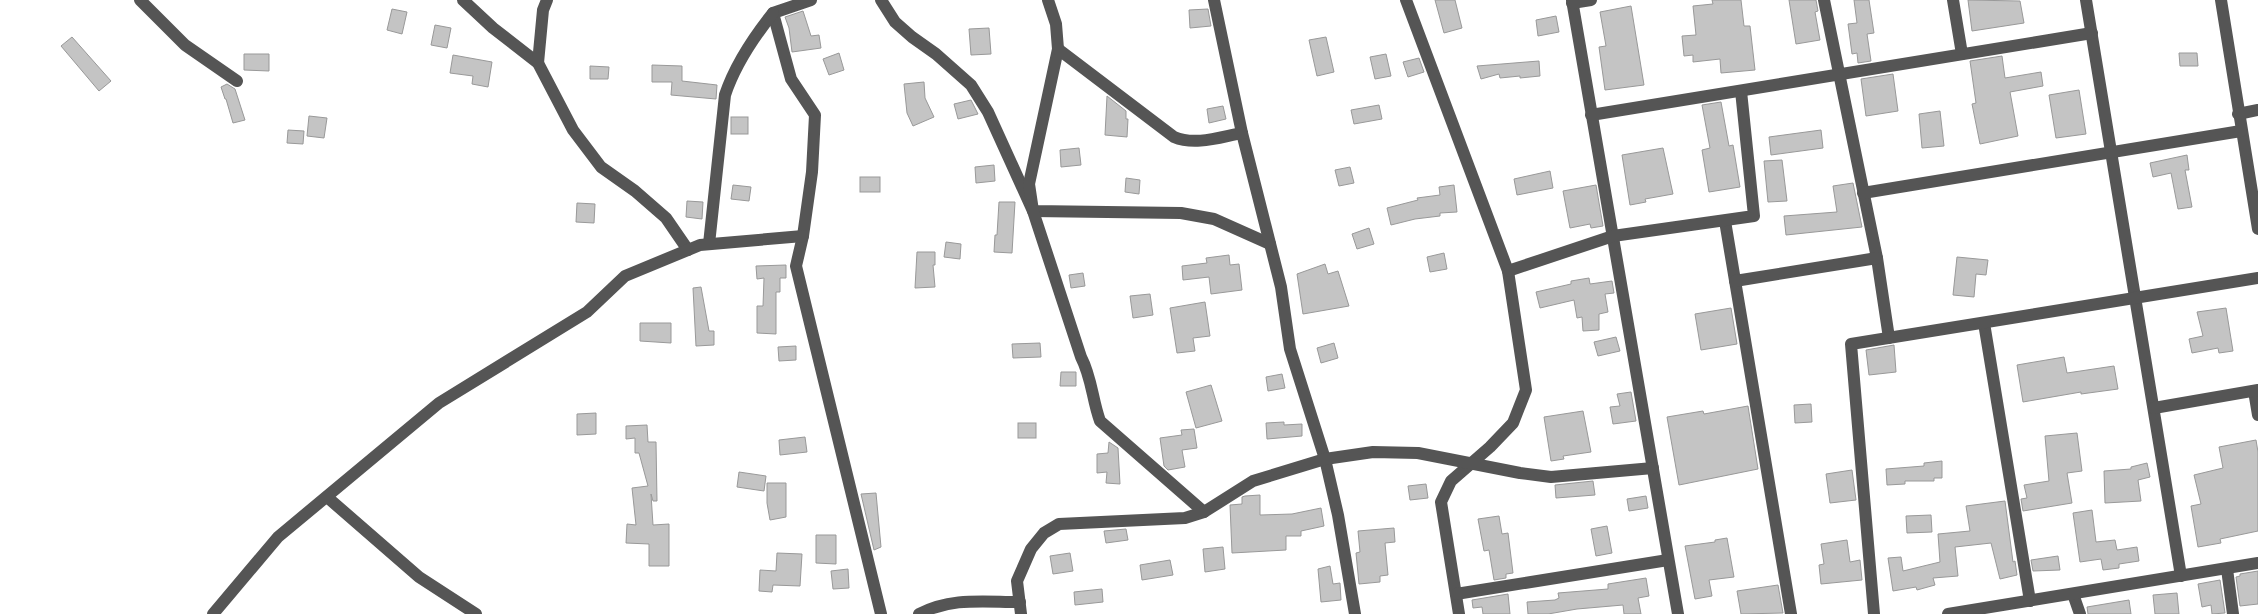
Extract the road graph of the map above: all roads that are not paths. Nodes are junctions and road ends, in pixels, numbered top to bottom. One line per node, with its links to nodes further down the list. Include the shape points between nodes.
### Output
1 (140, 0): 21 (street, via 184,45)
2 (463, 0): 19 (street)
3 (546, 0): 19 (street)
4 (812, 0): 15 (street)
5 (881, 0): 30 (street, via 895,22 971,85 988,112)
6 (1048, 0): 17 (street, via 1056,24)
7 (1214, 0): 27 (street)
8 (1406, 0): 39 (street)
9 (1590, 0): 14 (street)
10 (1824, 0): 20 (street)
11 (1953, 0): 18 (street)
12 (2086, 0): 16 (street)
13 (2222, 0): 24 (street)
14 (1572, 1): 25 (street)
15 (773, 13): 33 (street, via 791,79 815,115 812,172); 35 (street, via 742,57 725,95)
16 (2092, 33): 18 (street); 28 (street)
17 (1058, 49): 27 (street, via 1174,137 1193,142); 30 (street, via 1029,184)
18 (1962, 54): 20 (street)
19 (538, 63): 37 (street, via 573,130 602,167 666,218)
20 (1839, 74): 22 (street); 29 (street)
21 (237, 80)
22 (1741, 90): 25 (street); 31 (street, via 1754,216)
23 (2258, 110): 24 (street)
24 (2238, 114): 26 (street)
25 (1592, 115): 34 (street)
26 (2241, 132): 28 (street); 32 (street)
27 (1242, 133): 36 (street)
28 (2111, 152): 29 (street); 42 (street)
29 (1863, 193): 38 (street)
30 (1033, 211): 36 (street, via 1181,214 1214,219); 52 (street, via 1089,373 1100,420)
31 (1725, 221): 34 (street); 41 (street)
32 (2258, 229)
33 (803, 236): 35 (street); 63 (street, via 796,266)
34 (1613, 236): 39 (street); 50 (street)
35 (710, 244): 37 (street)
36 (1270, 244): 48 (street, via 1281,287 1290,349)
37 (688, 250): 51 (street, via 625,276 587,312 439,403)
38 (1877, 258): 41 (street); 44 (street)
39 (1508, 271): 49 (street, via 1526,390 1513,423)
40 (2258, 278): 42 (street)
41 (1735, 281): 68 (street)
42 (2135, 298): 43 (street); 46 (street)
43 (1984, 323): 44 (street); 59 (street)
44 (1889, 338): 69 (street, via 1851,344)
45 (2256, 391): 46 (street); 47 (street)
46 (2154, 408): 56 (street)
47 (2258, 415)
48 (1325, 459): 49 (street, via 1373,452 1418,453); 52 (street, via 1253,482); 65 (street)
49 (1470, 463): 50 (street, via 1551,477); 57 (street, via 1450,481 1441,502)
50 (1653, 468): 53 (street)
51 (327, 496): 61 (street, via 278,537); 62 (street, via 419,577)
52 (1204, 512): 60 (street, via 1185,518 1059,524 1044,534 1031,549 1017,581)
53 (1668, 560): 57 (street); 67 (street)
54 (2258, 563): 55 (street)
55 (2227, 568): 56 (street); 72 (street)
56 (2181, 576): 58 (street)
57 (1456, 594): 66 (street)
58 (2074, 594): 59 (street); 71 (street)
59 (2030, 601): 70 (street)
60 (1020, 608): 64 (street, via 948,602)
61 (214, 614)
62 (476, 614)
63 (881, 614)
64 (919, 614)
65 (1355, 614)
66 (1459, 614)
67 (1678, 614)
68 (1791, 614)
69 (1874, 614)
70 (1948, 614)
71 (2080, 614)
72 (2232, 614)

